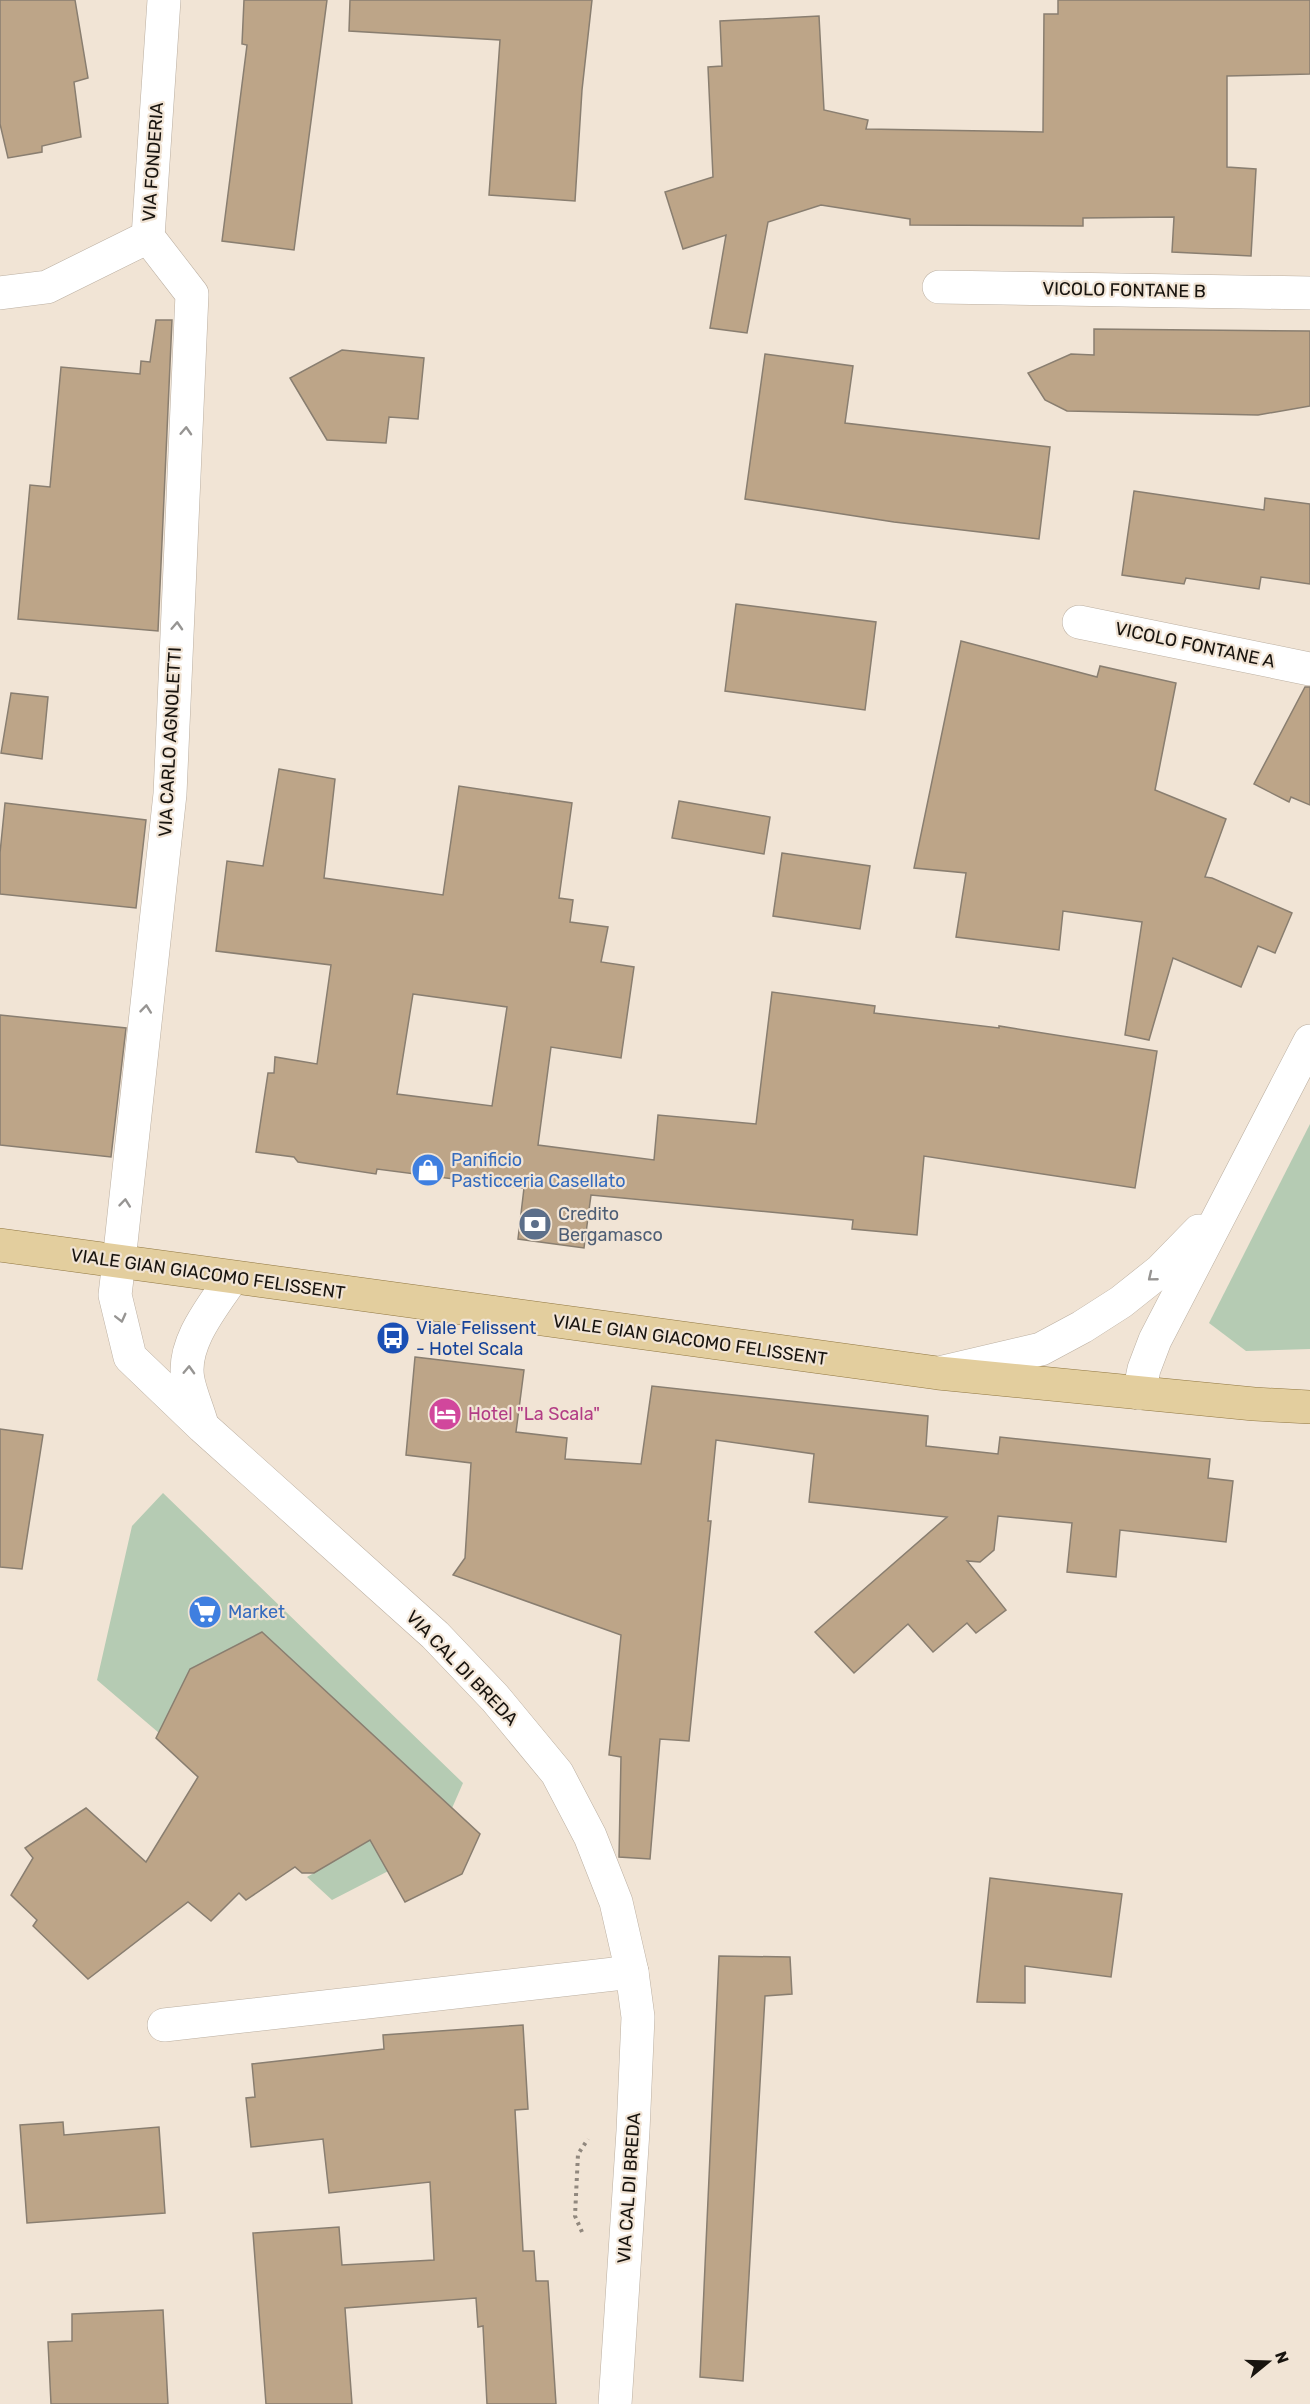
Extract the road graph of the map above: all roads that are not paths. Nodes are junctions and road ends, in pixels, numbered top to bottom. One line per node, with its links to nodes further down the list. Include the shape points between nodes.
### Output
1 (164, 0): 2 (street, VIA FONDERIA)
2 (147, 237): 4 (street, VIA FONDERIA, via 47,287); 11 (street, VIA CARLO AGNOLETTI, one-way to 2, via 170,794 192,294)
3 (939, 287): 5 (street, VICOLO FONTANE B)
4 (0, 292)
5 (1310, 293)
6 (1079, 622): 7 (street, VICOLO FONTANE A)
7 (1310, 669)
8 (1310, 1041): 9 (street)
9 (1223, 1206): 13 (street, one-way to 13, via 1160,1271 1082,1327 1041,1349); 14 (street, via 1155,1340)
10 (0, 1245): 11 (main road, VIALE GIAN GIACOMO FELISSENT)
11 (119, 1261): 12 (main road, VIALE GIAN GIACOMO FELISSENT); 16 (street, VIA CAL DI BREDA, one-way to 16, via 115,1295 130,1357)
12 (232, 1278): 13 (main road, VIALE GIAN GIACOMO FELISSENT); 16 (street, one-way to 12, via 187,1377 191,1347)
13 (938, 1373): 14 (main road, VIALE GIAN GIACOMO FELISSENT)
14 (1139, 1393): 15 (main road, VIALE GIAN GIACOMO FELISSENT)
15 (1310, 1407)
16 (203, 1427): 17 (street, VIA CAL DI BREDA, via 435,1635 495,1698 557,1773 590,1836 616,1902)
17 (632, 1972): 18 (street); 19 (street, VIA CAL DI BREDA, via 638,2017)
18 (164, 2025)
19 (615, 2404)

